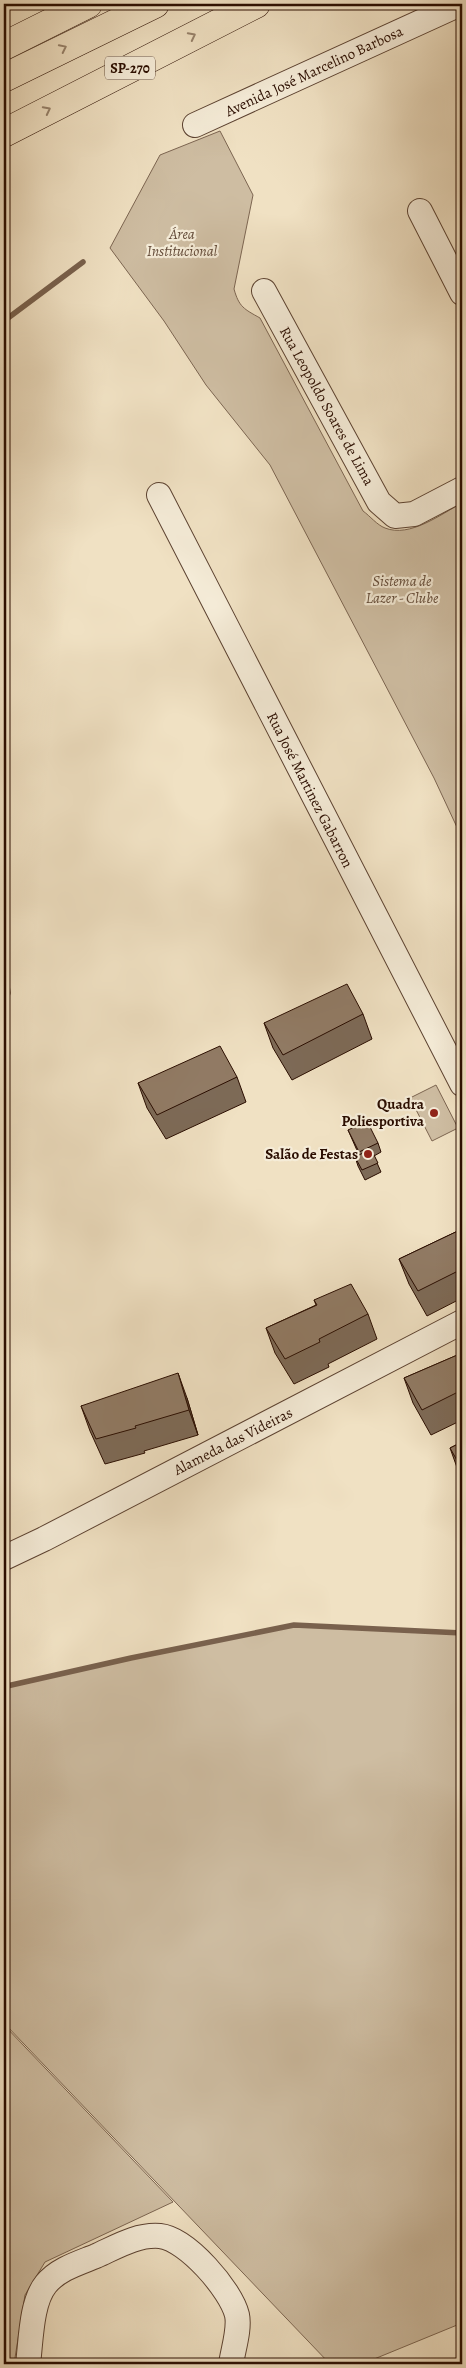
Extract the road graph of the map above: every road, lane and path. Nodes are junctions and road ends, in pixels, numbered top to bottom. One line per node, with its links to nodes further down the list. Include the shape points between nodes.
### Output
1 (88, 4): 5 (highway)
2 (155, 4): 6 (highway, one-way to 2)
3 (256, 4): 8 (highway, SP-270, one-way to 3)
4 (460, 4): 7 (street, Avenida José Marcelino Barbosa)
5 (4, 46)
6 (4, 78)
7 (195, 125)
8 (4, 133)
9 (420, 211): 11 (street)
10 (264, 291): 12 (street, Rua Leopoldo Soares de Lima, via 379,502 395,516 414,514)
11 (462, 293)
12 (462, 489)
13 (159, 495): 14 (street, Rua José Martinez Gabarron)
14 (462, 1084)
15 (462, 1322): 16 (street, Alameda das Videiras)
16 (4, 1558)
17 (28, 2364): 18 (street, via 37,2299 46,2283 58,2273 138,2237 162,2236 182,2245 195,2256 232,2300 237,2318)
18 (231, 2364)

